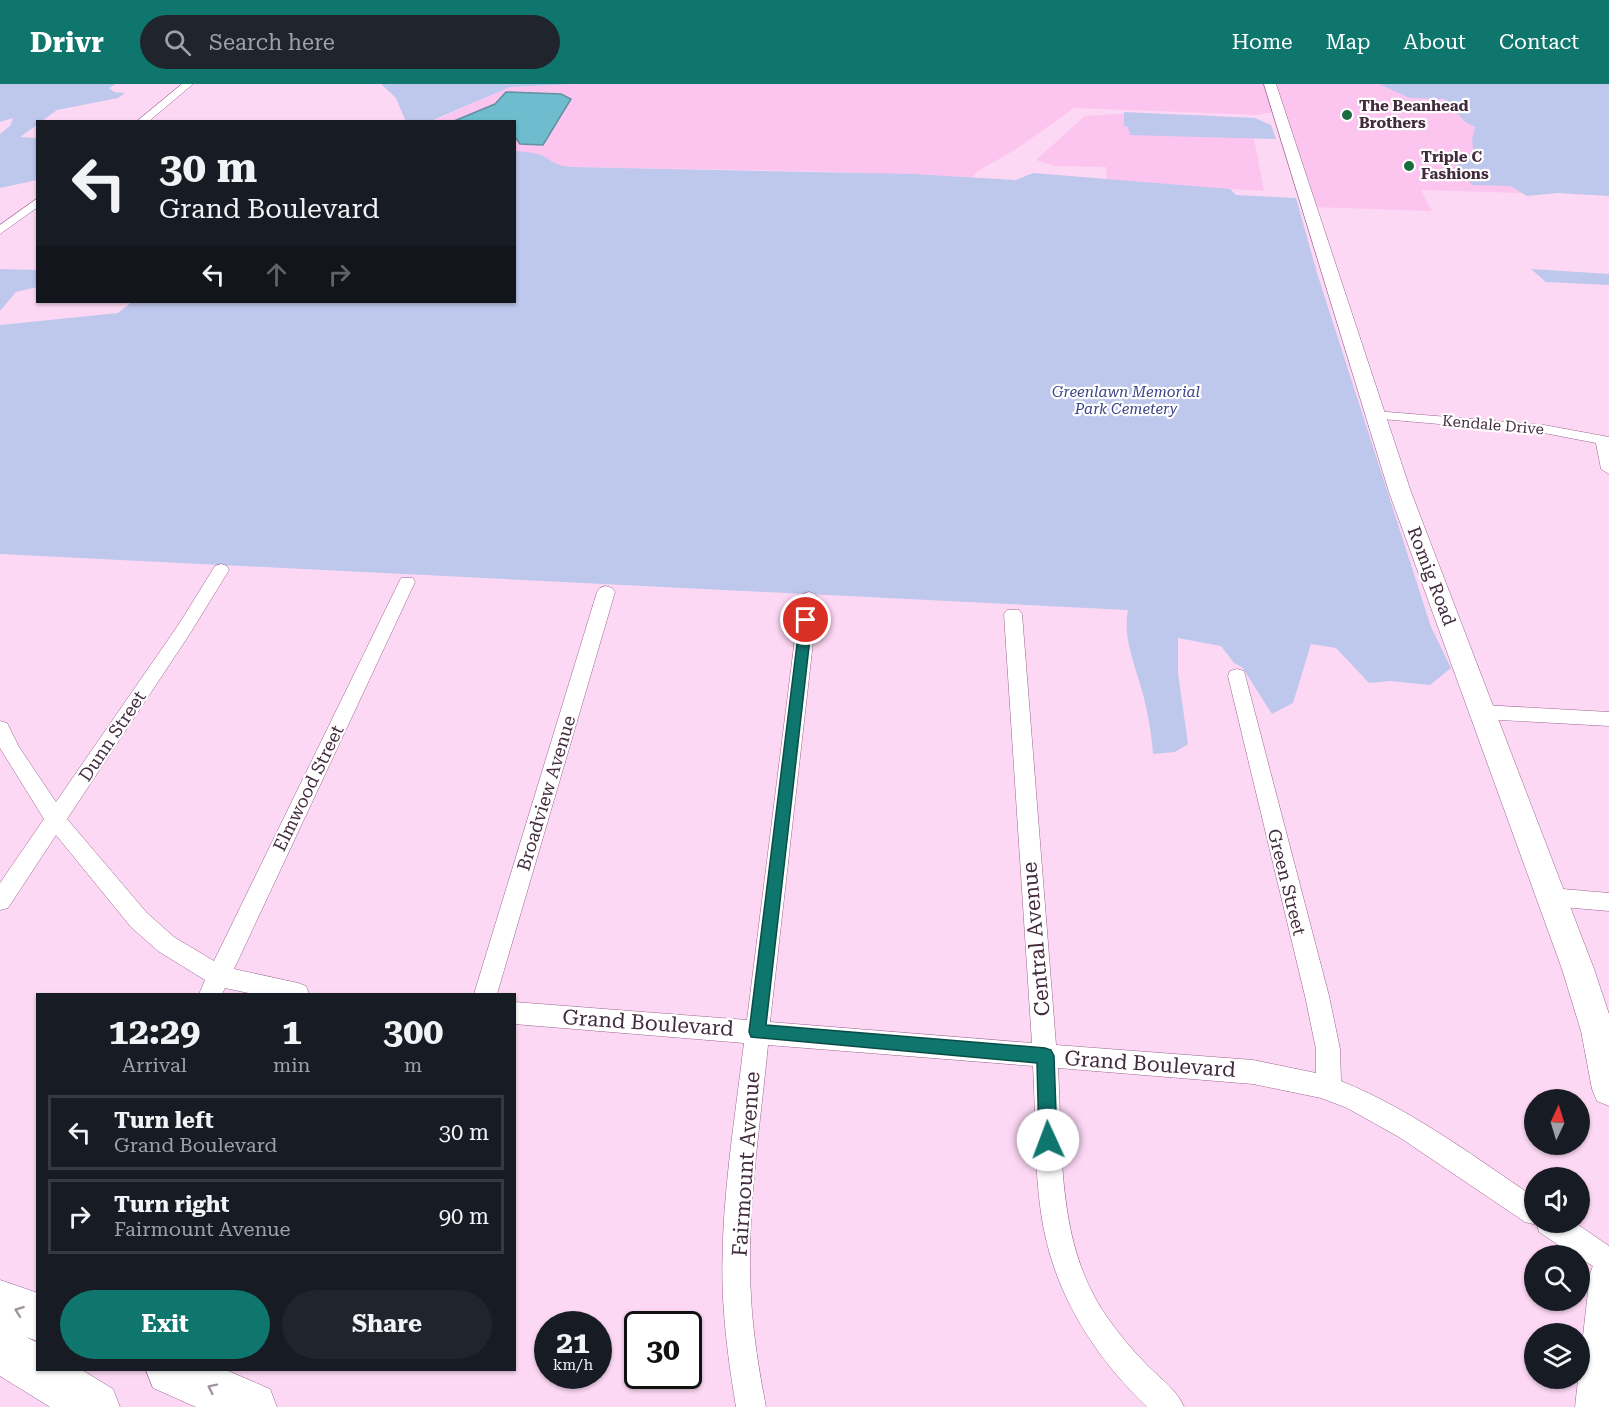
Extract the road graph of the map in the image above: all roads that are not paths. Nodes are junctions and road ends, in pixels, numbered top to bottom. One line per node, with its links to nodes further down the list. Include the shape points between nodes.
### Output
1 (188, 84): 3 (street)
2 (1270, 84): 6 (street, Romig Road)
3 (143, 120)
4 (36, 203): 5 (street)
5 (0, 231)
6 (1375, 415): 7 (street, Kendale Drive, via 1544,429); 15 (street, Romig Road)
7 (1606, 440): 8 (street)
8 (1609, 468)
9 (221, 570): 18 (street, Dunn Street)
10 (407, 582): 22 (street, Elmwood Street)
11 (606, 592): 24 (street, Broadview Avenue)
12 (809, 598): 26 (street, Fairmount Avenue)
13 (1013, 614): 27 (street, Central Avenue)
14 (1237, 676): 29 (street, Green Street, via 1317,996 1328,1049)
15 (1483, 712): 16 (street); 19 (street, Romig Road)
16 (1609, 719)
17 (0, 728): 18 (street)
18 (55, 819): 20 (street, Dunn Street); 22 (street, via 139,920)
19 (1551, 897): 21 (street); 28 (street, Romig Road, via 1598,1031)
20 (0, 901)
21 (1609, 902)
22 (214, 985): 23 (street)
23 (289, 993)
24 (485, 993)
25 (516, 1013): 26 (street, Grand Boulevard)
26 (757, 1032): 27 (street, Grand Boulevard); 42 (street, Fairmount Avenue, via 739,1202 737,1296 743,1363)
27 (1045, 1056): 29 (street, Grand Boulevard, via 1253,1072); 43 (street, Central Avenue, via 1055,1219 1067,1267 1092,1319 1117,1354)
28 (1607, 1077)
29 (1329, 1089): 30 (street, Grand Boulevard, via 1404,1127)
30 (1524, 1206)
31 (1566, 1233): 32 (street)
32 (1609, 1262)
33 (1609, 1274): 44 (street)
34 (0, 1304): 35 (highway, one-way to 34)
35 (36, 1316)
36 (0, 1350): 37 (highway)
37 (36, 1368)
38 (40, 1371): 40 (highway)
39 (173, 1371): 41 (highway, one-way to 39)
40 (95, 1407)
41 (252, 1407)
42 (752, 1407)
43 (1170, 1407)
44 (1596, 1407)

